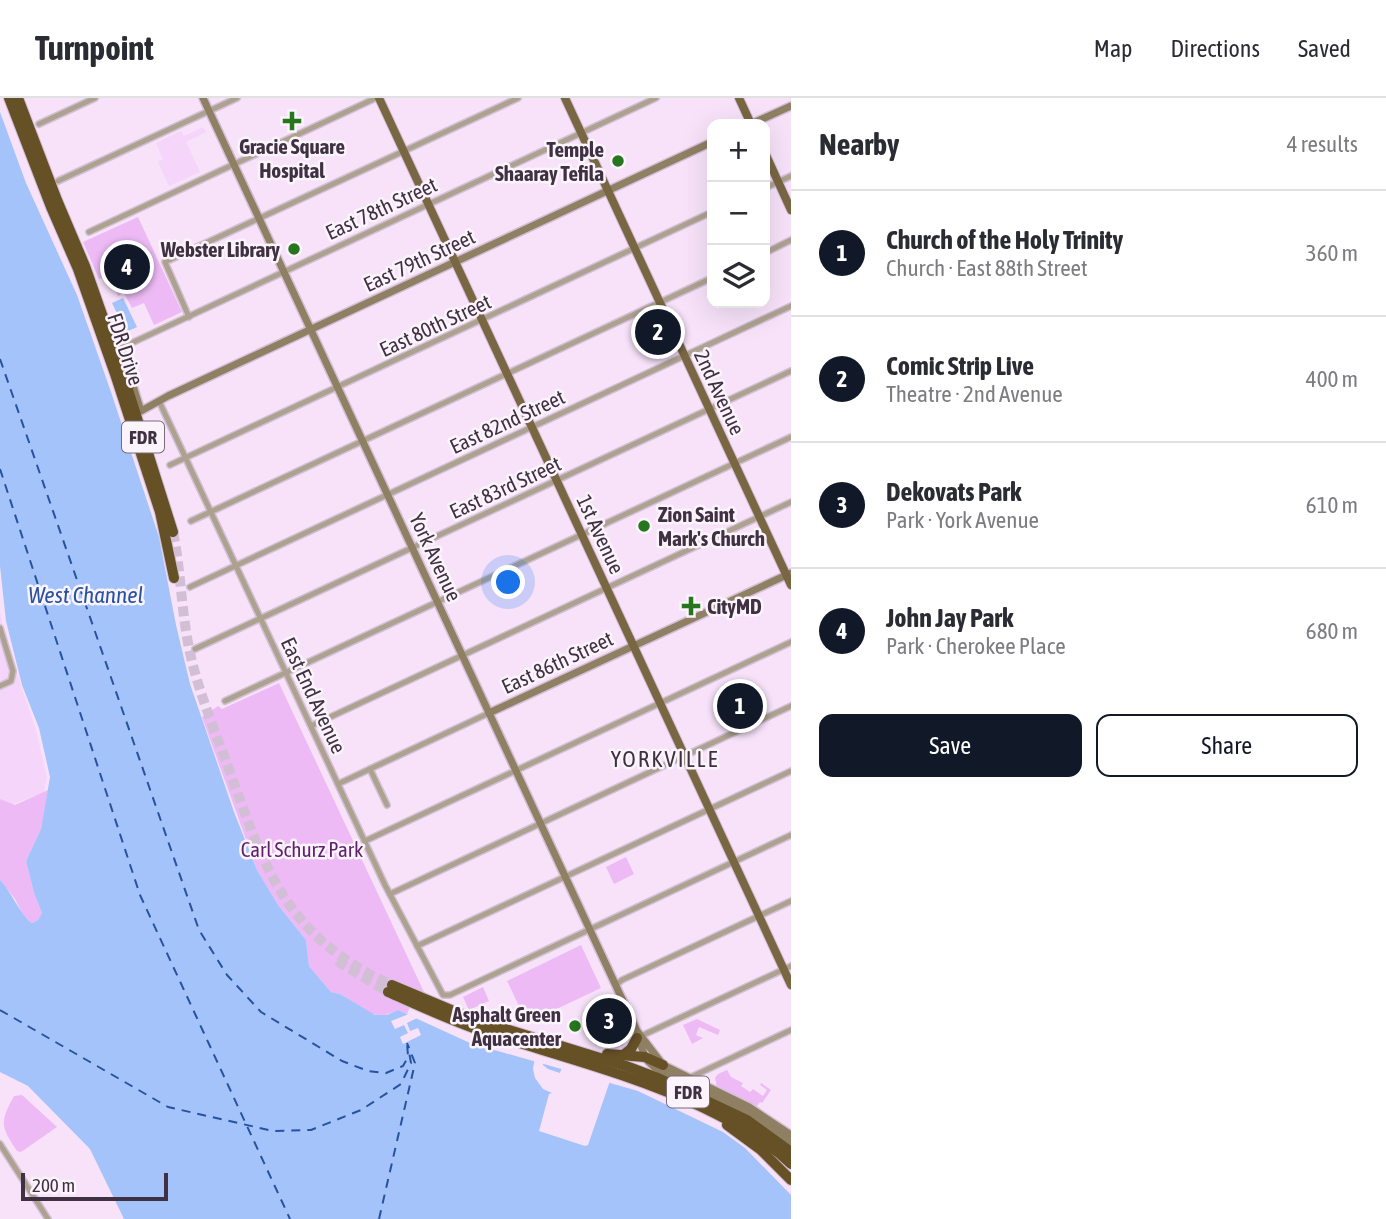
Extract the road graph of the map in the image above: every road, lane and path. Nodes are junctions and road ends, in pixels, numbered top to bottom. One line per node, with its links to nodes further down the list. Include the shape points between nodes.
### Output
1 (9, 98): 68 (highway, FDR Drive / FDR, via 115,374 160,512)
2 (18, 98): 35 (highway, FDR Drive / FDR)
3 (95, 98): 15 (street)
4 (203, 98): 12 (main road, York Avenue)
5 (236, 98): 12 (street)
6 (377, 98): 18 (main road, 1st Avenue); 19 (street)
7 (518, 98): 18 (street)
8 (565, 98): 16 (main road, 2nd Avenue)
9 (656, 98): 16 (street, East 78th Street)
10 (739, 98): 13 (main road)
11 (791, 106): 14 (main road)
12 (209, 111): 19 (main road, York Avenue); 22 (street)
13 (749, 119)
14 (762, 119)
15 (39, 124)
16 (582, 133): 25 (main road, 2nd Avenue); 26 (street, East 78th Street)
17 (707, 144): 25 (main road, East 79th Street)
18 (403, 152): 26 (main road, 1st Avenue); 29 (street)
19 (234, 164): 29 (main road, York Avenue); 30 (street)
20 (770, 164): 23 (main road)
21 (791, 176): 23 (street)
22 (58, 181)
23 (778, 182): 24 (street); 27 (main road)
24 (770, 186)
25 (609, 191): 32 (main road, 2nd Avenue); 34 (main road, East 79th Street)
26 (428, 204): 34 (main road, 1st Avenue); 36 (street, East 78th Street)
27 (791, 210)
28 (707, 214): 32 (street, East 80th Street)
29 (260, 218): 36 (main road, York Avenue); 40 (street, via 165,262)
30 (89, 232)
31 (791, 240): 33 (street)
32 (634, 248): 38 (main road, 2nd Avenue); 41 (street, East 80th Street)
33 (770, 250)
34 (455, 262): 41 (main road, 1st Avenue); 42 (main road, East 79th Street)
35 (85, 266): 43 (highway, via 96,280); 63 (highway, FDR Drive / FDR)
36 (284, 272): 40 (street, East 78th Street); 42 (main road, York Avenue)
37 (707, 280): 38 (street)
38 (660, 303): 44 (main road, 2nd Avenue); 46 (street)
39 (791, 306): 44 (street, East 82nd Street)
40 (189, 317): 43 (street, East 78th Street)
41 (482, 320): 46 (main road, 1st Avenue); 47 (street, East 80th Street)
42 (311, 330): 47 (main road, York Avenue); 48 (main road, East 79th Street)
43 (121, 348): 50 (main road, FDR Drive)
44 (684, 356): 49 (main road, 2nd Avenue); 51 (street, East 82nd Street)
45 (791, 371): 49 (street, East 83rd Street)
46 (507, 373): 51 (main road, 1st Avenue); 53 (street)
47 (337, 387): 53 (main road, York Avenue); 54 (street, East 80th Street)
48 (159, 401): 50 (main road, East 79th Street); 54 (street, East End Avenue)
49 (709, 410): 55 (main road, 2nd Avenue); 57 (street, East 83rd Street)
50 (141, 411)
51 (532, 427): 57 (main road, 1st Avenue); 58 (street, East 82nd Street)
52 (791, 437): 55 (street)
53 (362, 441): 58 (main road, York Avenue); 60 (street)
54 (186, 457): 56 (street, East 80th Street); 60 (street, East End Avenue)
55 (734, 463): 61 (main road, 2nd Avenue); 64 (street)
56 (170, 464)
57 (557, 481): 64 (main road, 1st Avenue); 65 (street, East 83rd Street)
58 (387, 495): 65 (main road, York Avenue); 66 (street, East 82nd Street)
59 (791, 502): 61 (street)
60 (211, 511): 62 (street); 66 (street, East End Avenue)
61 (759, 517): 67 (main road, 2nd Avenue); 71 (street)
62 (191, 521)
63 (173, 532)
64 (582, 534): 71 (main road, 1st Avenue); 72 (street)
65 (412, 548): 72 (main road, York Avenue); 73 (street, East 83rd Street)
66 (236, 565): 70 (street, East 82nd Street); 73 (street, East End Avenue)
67 (789, 574): 69 (main road, 2nd Avenue); 77 (main road, East 86th Street)
68 (174, 578)
69 (791, 585)
70 (190, 587)
71 (607, 588): 77 (main road, 1st Avenue); 79 (street)
72 (437, 602): 79 (main road, York Avenue); 80 (street)
73 (261, 618): 78 (street, East 83rd Street); 80 (street, East End Avenue)
74 (0, 628): 75 (street)
75 (2, 640): 81 (street, via 13,673 11,681)
76 (791, 642): 83 (street)
77 (634, 646): 83 (main road, 1st Avenue); 85 (main road, East 86th Street)
78 (195, 649)
79 (462, 655): 85 (main road, York Avenue); 86 (street)
80 (286, 672): 82 (street); 86 (street, East End Avenue)
81 (0, 686)
82 (225, 701)
83 (660, 703): 87 (main road, 1st Avenue); 89 (street)
84 (791, 706): 87 (street)
85 (489, 713): 88 (street, East 86th Street); 89 (main road, York Avenue)
86 (311, 726): 91 (street, East End Avenue)
87 (685, 755): 93 (main road, 1st Avenue); 94 (street)
88 (370, 769): 91 (street, East 86th Street); 92 (street)
89 (516, 770): 94 (main road, York Avenue); 96 (street)
90 (791, 771): 93 (street)
91 (338, 784): 96 (street, East End Avenue)
92 (387, 805)
93 (710, 810): 97 (main road, 1st Avenue); 98 (street)
94 (540, 823): 98 (main road, York Avenue); 99 (street)
95 (791, 835): 97 (street)
96 (365, 841): 99 (street, East End Avenue)
97 (734, 862): 101 (main road, 1st Avenue); 102 (street)
98 (566, 877): 102 (main road, York Avenue); 103 (street)
99 (390, 894): 103 (street, East End Avenue)
100 (791, 901): 101 (street)
101 (759, 916): 104 (main road, 1st Avenue); 105 (street)
102 (590, 929): 103 (street, East End Avenue, via 447,996 438,990); 105 (main road, York Avenue)
103 (417, 946)
104 (787, 967): 106 (main road, 1st Avenue); 108 (street)
105 (616, 985): 108 (main road, York Avenue)
106 (791, 985)
107 (791, 1030): 113 (street)
108 (639, 1035): 110 (highway); 111 (main road, York Avenue); 112 (main road, York Avenue)
109 (575, 1050): 110 (highway); 114 (highway, FDR, via 390,988 479,1030 634,1077); 118 (highway, FDR, via 675,1086 754,1125)
110 (621, 1057): 111 (highway)
111 (645, 1057): 112 (highway); 113 (main road, via 653,1067)
112 (663, 1065): 113 (main road, York Avenue)
113 (686, 1080): 115 (main road, via 749,1107); 116 (main road, via 755,1117)
114 (704, 1108): 119 (highway, FDR, via 749,1131); 120 (highway, via 761,1150)
115 (791, 1135)
116 (791, 1143)
117 (0, 1144): 121 (street)
118 (791, 1152)
119 (791, 1164)
120 (791, 1180)
121 (48, 1219)

